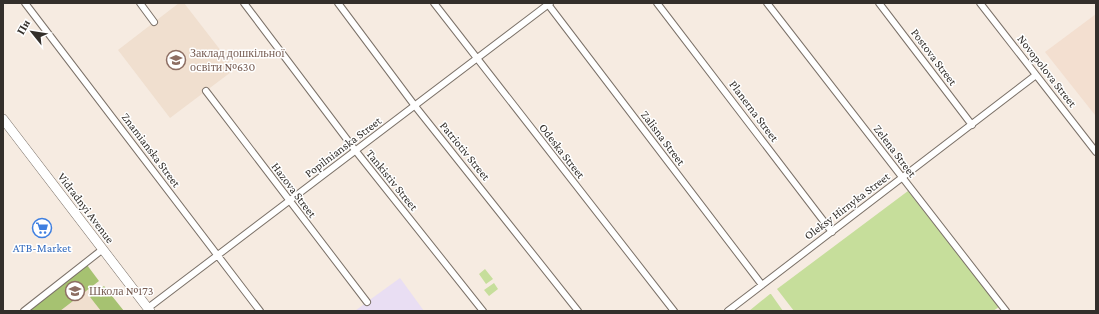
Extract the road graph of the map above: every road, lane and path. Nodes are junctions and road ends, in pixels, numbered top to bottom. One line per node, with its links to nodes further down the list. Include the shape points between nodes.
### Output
1 (25, 3): 24 (street, Znamianska Street)
2 (140, 3): 11 (street)
3 (244, 3): 18 (street, Tankistiv Street)
4 (338, 3): 15 (street, Patriotiv Street)
5 (434, 3): 12 (street, Odeska Street)
6 (657, 3): 22 (street, Planerna Street)
7 (767, 3): 20 (street, Zelena Street)
8 (879, 3): 17 (street, Postova Street)
9 (980, 3): 13 (street, Novopolova Street)
10 (548, 4): 12 (street, Popilnianska Street); 25 (street, Zalisna Street)
11 (154, 22)
12 (476, 59): 15 (street, Popilnianska Street); 32 (street, Odeska Street)
13 (1036, 76): 17 (street, Oleksy Hirnyka Street); 19 (street, Novopolova Street)
14 (206, 91): 21 (street, Hazova Street)
15 (415, 106): 18 (street, Popilnianska Street); 31 (street, Patriotiv Street)
16 (3, 119): 23 (main road, Vidradnyi Avenue)
17 (972, 125): 20 (street, Oleksy Hirnyka Street)
18 (355, 150): 21 (street, Popilnianska Street); 30 (street, Tankistiv Street)
19 (1096, 152)
20 (902, 178): 22 (street, Oleksy Hirnyka Street); 34 (street, Zelena Street)
21 (289, 202): 24 (street, Popilnianska Street); 26 (street, Hazova Street)
22 (832, 232): 25 (street, Oleksy Hirnyka Street)
23 (103, 249): 27 (main road, Vidradnyi Avenue); 28 (street)
24 (218, 256): 27 (street, Popilnianska Street); 29 (street, Znamianska Street)
25 (762, 286): 33 (street, Oleksy Hirnyka Street)
26 (367, 302)
27 (149, 310)
28 (24, 311)
29 (260, 311)
30 (483, 311)
31 (578, 311)
32 (674, 311)
33 (728, 311)
34 (1006, 311)

